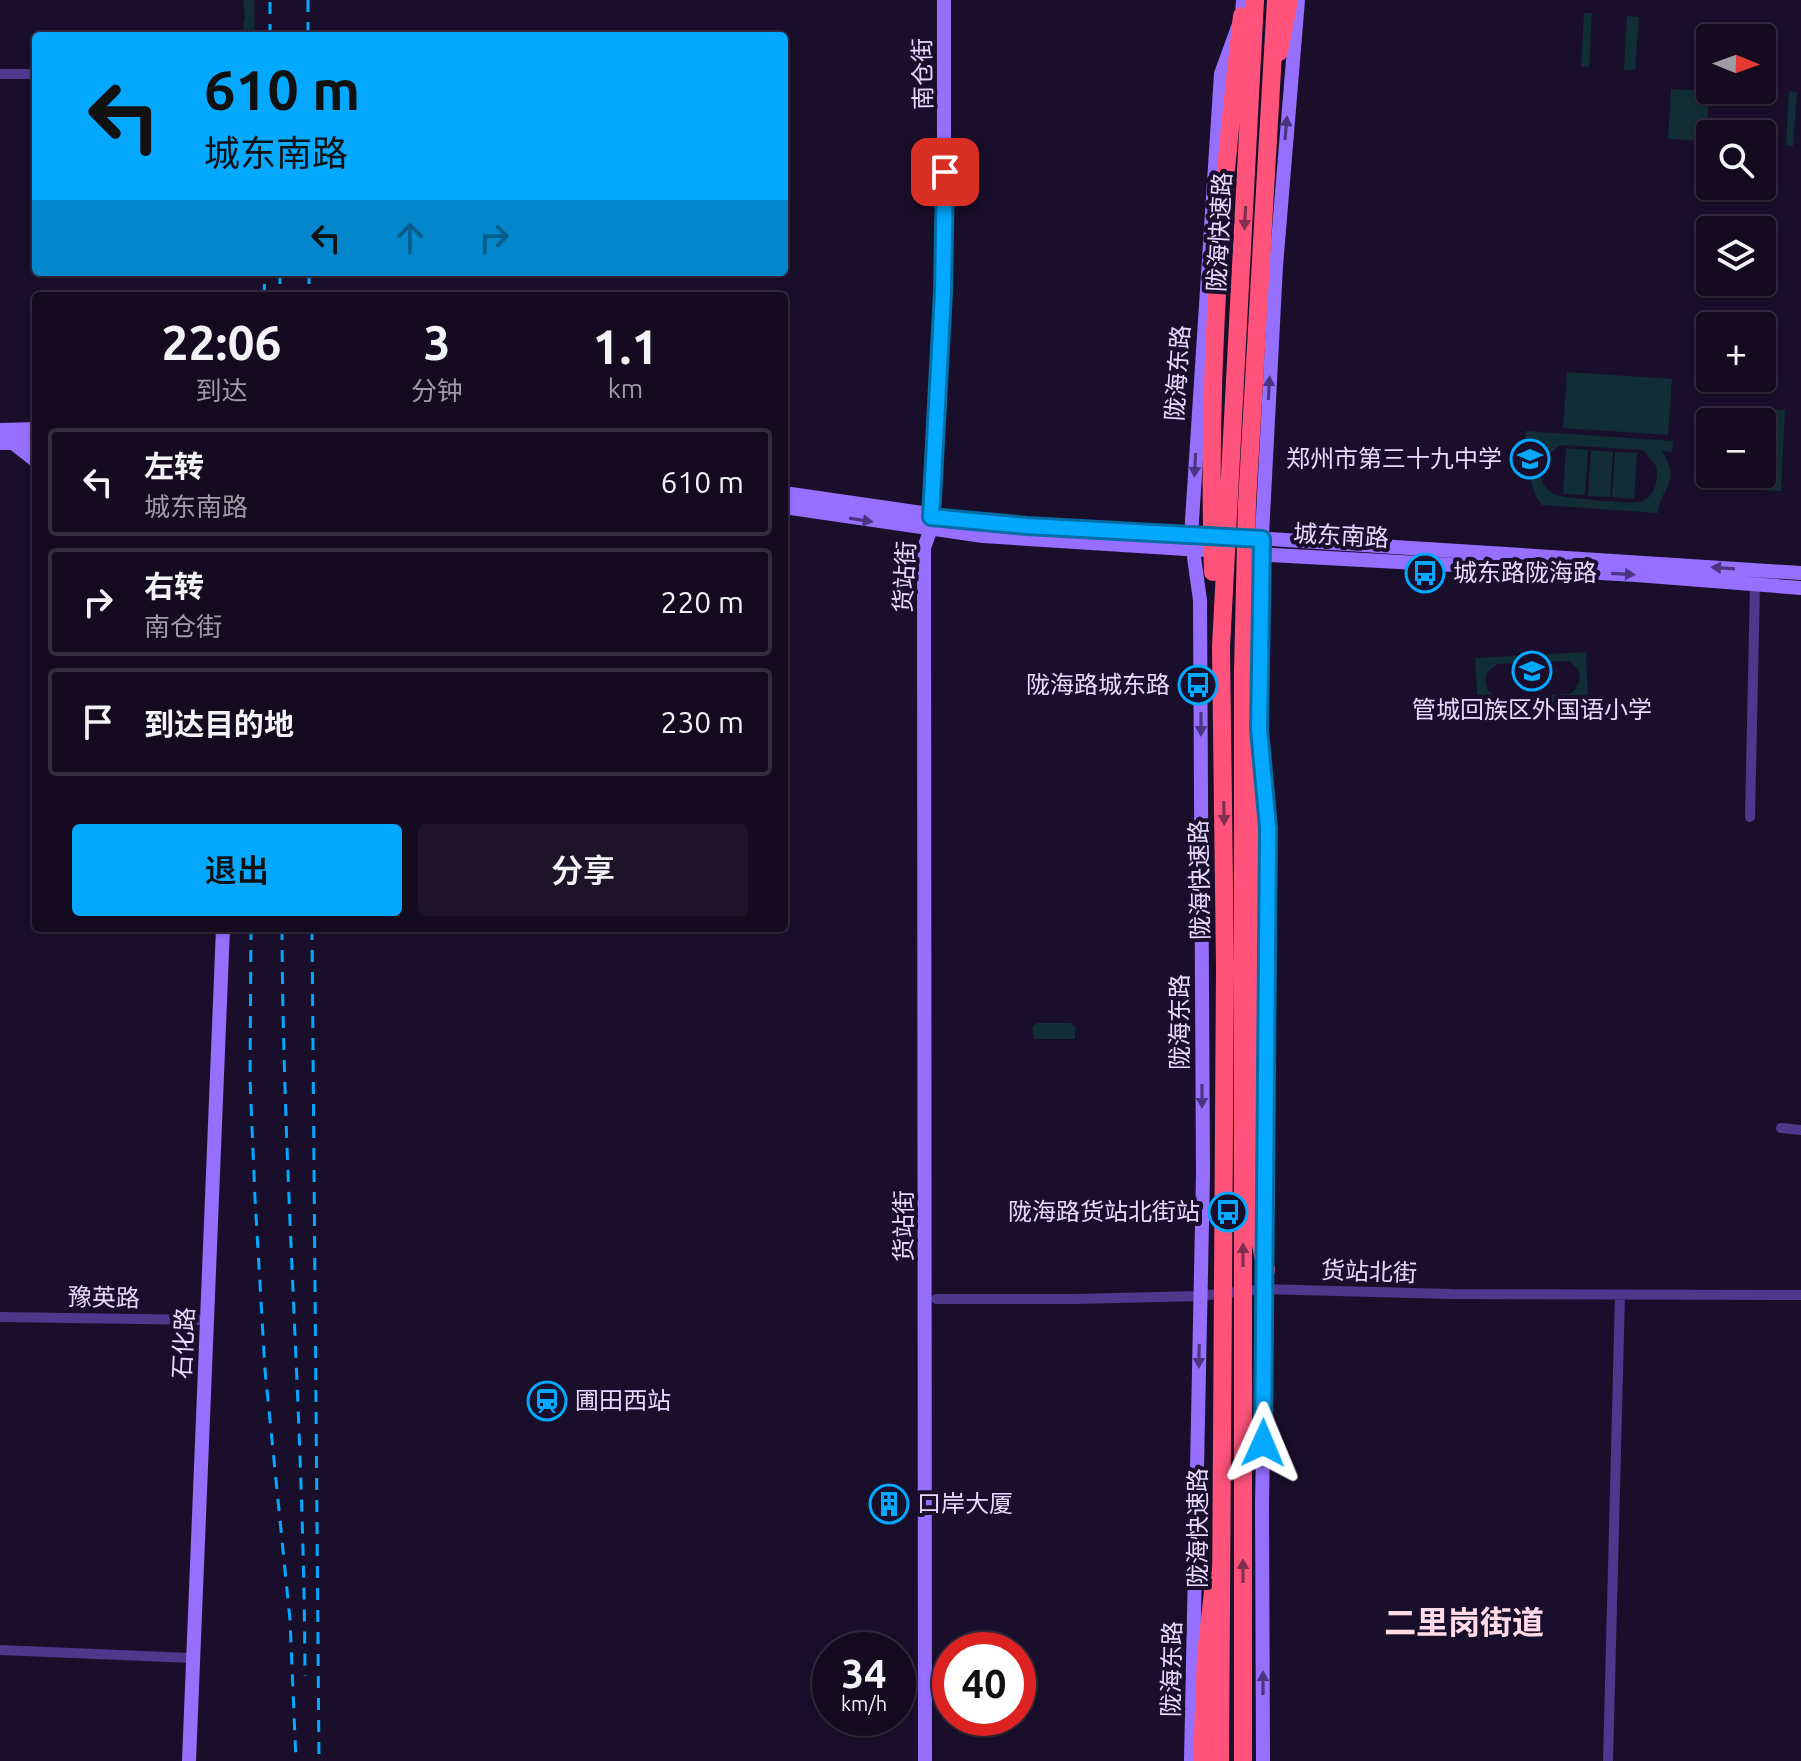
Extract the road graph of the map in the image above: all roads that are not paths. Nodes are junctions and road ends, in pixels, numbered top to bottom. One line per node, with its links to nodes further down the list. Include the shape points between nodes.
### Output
1 (944, 0): 17 (street, 南仓街, via 944,256)
2 (1255, 0): 24 (highway, 陇海快速路, one-way to 24, bridge, via 1224,566)
3 (1276, 0): 9 (highway, 陇海快速路, bridge)
4 (1289, 0): 9 (highway, bridge)
5 (1298, 0): 19 (street, one-way to 5)
6 (1243, 8): 18 (street, 陇海东路, one-way to 18, via 1221,74); 24 (highway, bridge, via 1223,193 1211,494 1214,646)
7 (0, 74): 8 (street)
8 (32, 74)
9 (1271, 94): 23 (highway, 陇海快速路, bridge, via 1247,503)
10 (32, 429): 11 (street)
11 (0, 430)
12 (6, 443): 13 (street); 14 (street)
13 (32, 443)
14 (32, 459)
15 (788, 494): 17 (street, 城东南路)
16 (788, 507): 17 (street, 城东南路, one-way to 17)
17 (931, 524): 18 (street, 城东南路, via 1025,540); 34 (street, 货站街); 41 (street, 货站街, via 924,548)
18 (1192, 543): 19 (street, 城东南路); 33 (street, 陇海东路, one-way to 33, via 1200,600 1201,691)
19 (1261, 546): 20 (street, 城东南路, one-way to 19); 21 (street, 城东南路, one-way to 21); 29 (street, via 1259,729 1268,828)
20 (1801, 573)
21 (1755, 584): 22 (street, 城东南路); 25 (street)
22 (1801, 588)
23 (1242, 712): 29 (highway, bridge, via 1252,745 1257,822 1258,1230); 46 (highway, 陇海快速路, one-way to 23, bridge)
24 (1223, 726): 37 (highway, 陇海快速路, one-way to 37, bridge)
25 (1750, 817)
26 (223, 932): 36 (street, 石化路)
27 (1781, 1128): 28 (street)
28 (1801, 1130)
29 (1266, 1270): 30 (street)
30 (1265, 1289): 31 (street, 货站北街); 33 (street, 货站北街); 47 (street, one-way to 30)
31 (1620, 1295): 32 (street, 货站北街); 48 (street)
32 (1801, 1295)
33 (1200, 1296): 34 (street, 货站北街); 43 (street, 陇海东路, one-way to 43)
34 (936, 1299): 42 (street, 货站街)
35 (0, 1317): 36 (street, 豫英路)
36 (207, 1320): 39 (street, 石化路)
37 (1222, 1520): 44 (highway, bridge, via 1208,1631); 45 (highway, 陇海快速路, bridge)
38 (0, 1650): 39 (street)
39 (192, 1658): 40 (street, 石化路)
40 (189, 1761)
41 (925, 1761)
42 (935, 1761)
43 (1191, 1761)
44 (1202, 1761)
45 (1220, 1761)
46 (1243, 1761)
47 (1263, 1761)
48 (1608, 1761)

